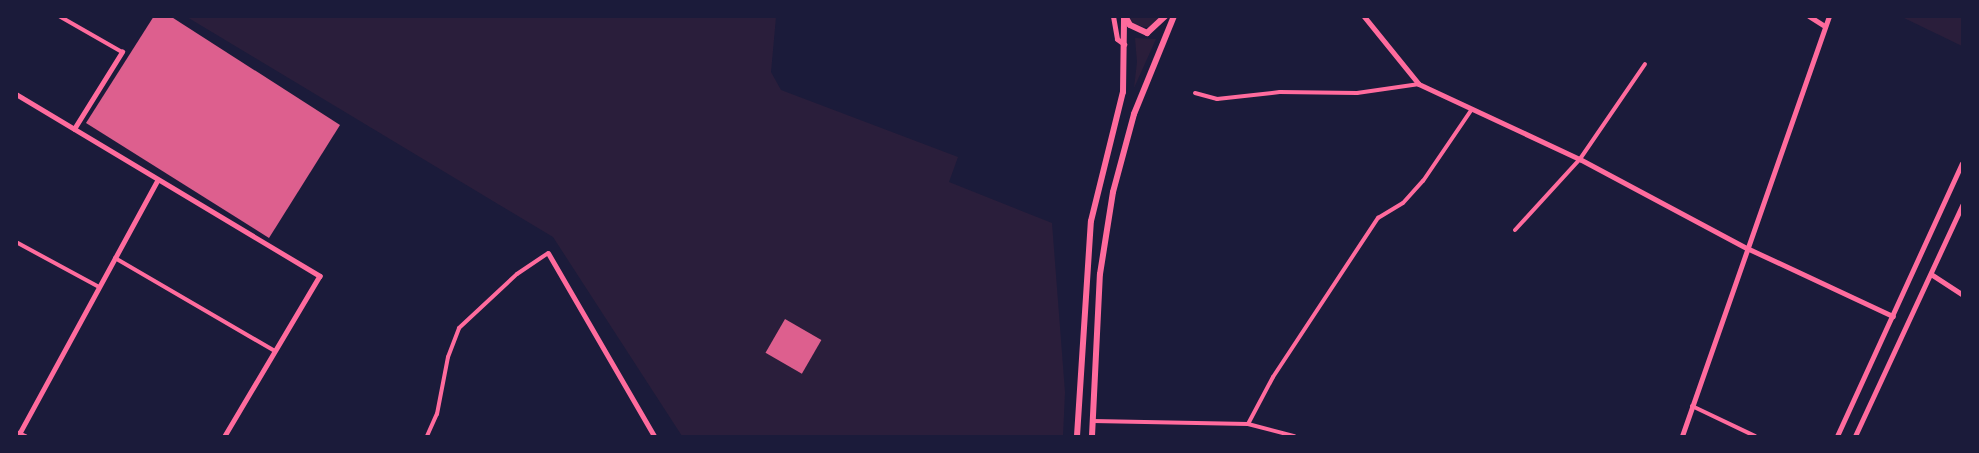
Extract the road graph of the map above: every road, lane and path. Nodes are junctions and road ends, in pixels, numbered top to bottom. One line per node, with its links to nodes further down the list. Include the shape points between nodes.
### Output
1 (59, 16): 11 (street)
2 (1113, 16): 10 (main road, via 1117,39)
3 (1124, 16): 4 (main road, via 1130,26 1147,33); 10 (main road)
4 (1165, 16)
5 (1174, 16): 33 (main road, via 1134,114 1113,192 1100,274)
6 (1364, 16): 13 (street)
7 (1809, 16): 9 (street)
8 (1829, 16): 9 (street)
9 (1825, 26): 24 (street)
10 (1124, 44): 40 (main road, via 1123,92 1090,221)
11 (122, 52): 17 (street)
12 (1645, 64): 18 (street)
13 (1419, 84): 14 (street, via 1357,93 1280,92 1217,99); 16 (street)
14 (1194, 93)
15 (16, 94): 17 (street)
16 (1472, 109): 18 (street); 34 (street, via 1423,181 1403,203 1378,218 1273,377)
17 (74, 129): 20 (street)
18 (1580, 159): 22 (street); 24 (street)
19 (1962, 163): 30 (main road)
20 (158, 181): 26 (street); 31 (street, via 320,276)
21 (1962, 204): 27 (main road)
22 (1515, 230)
23 (16, 242): 28 (street)
24 (1747, 248): 30 (street); 32 (street)
25 (548, 253): 38 (street, via 517,274 459,328 448,357 437,414); 39 (main road)
26 (115, 258): 28 (street); 31 (street)
27 (1931, 274): 29 (street); 46 (main road)
28 (99, 287): 35 (street)
29 (1962, 294)
30 (1893, 316): 45 (main road)
31 (275, 351): 37 (street)
32 (1692, 406): 43 (street); 44 (street)
33 (1093, 421): 34 (street); 41 (main road)
34 (1248, 424): 42 (street)
35 (18, 434): 36 (street)
36 (25, 436)
37 (225, 436)
38 (427, 436)
39 (654, 436)
40 (1077, 436)
41 (1092, 436)
42 (1294, 436)
43 (1682, 436)
44 (1755, 436)
45 (1837, 436)
46 (1855, 436)

